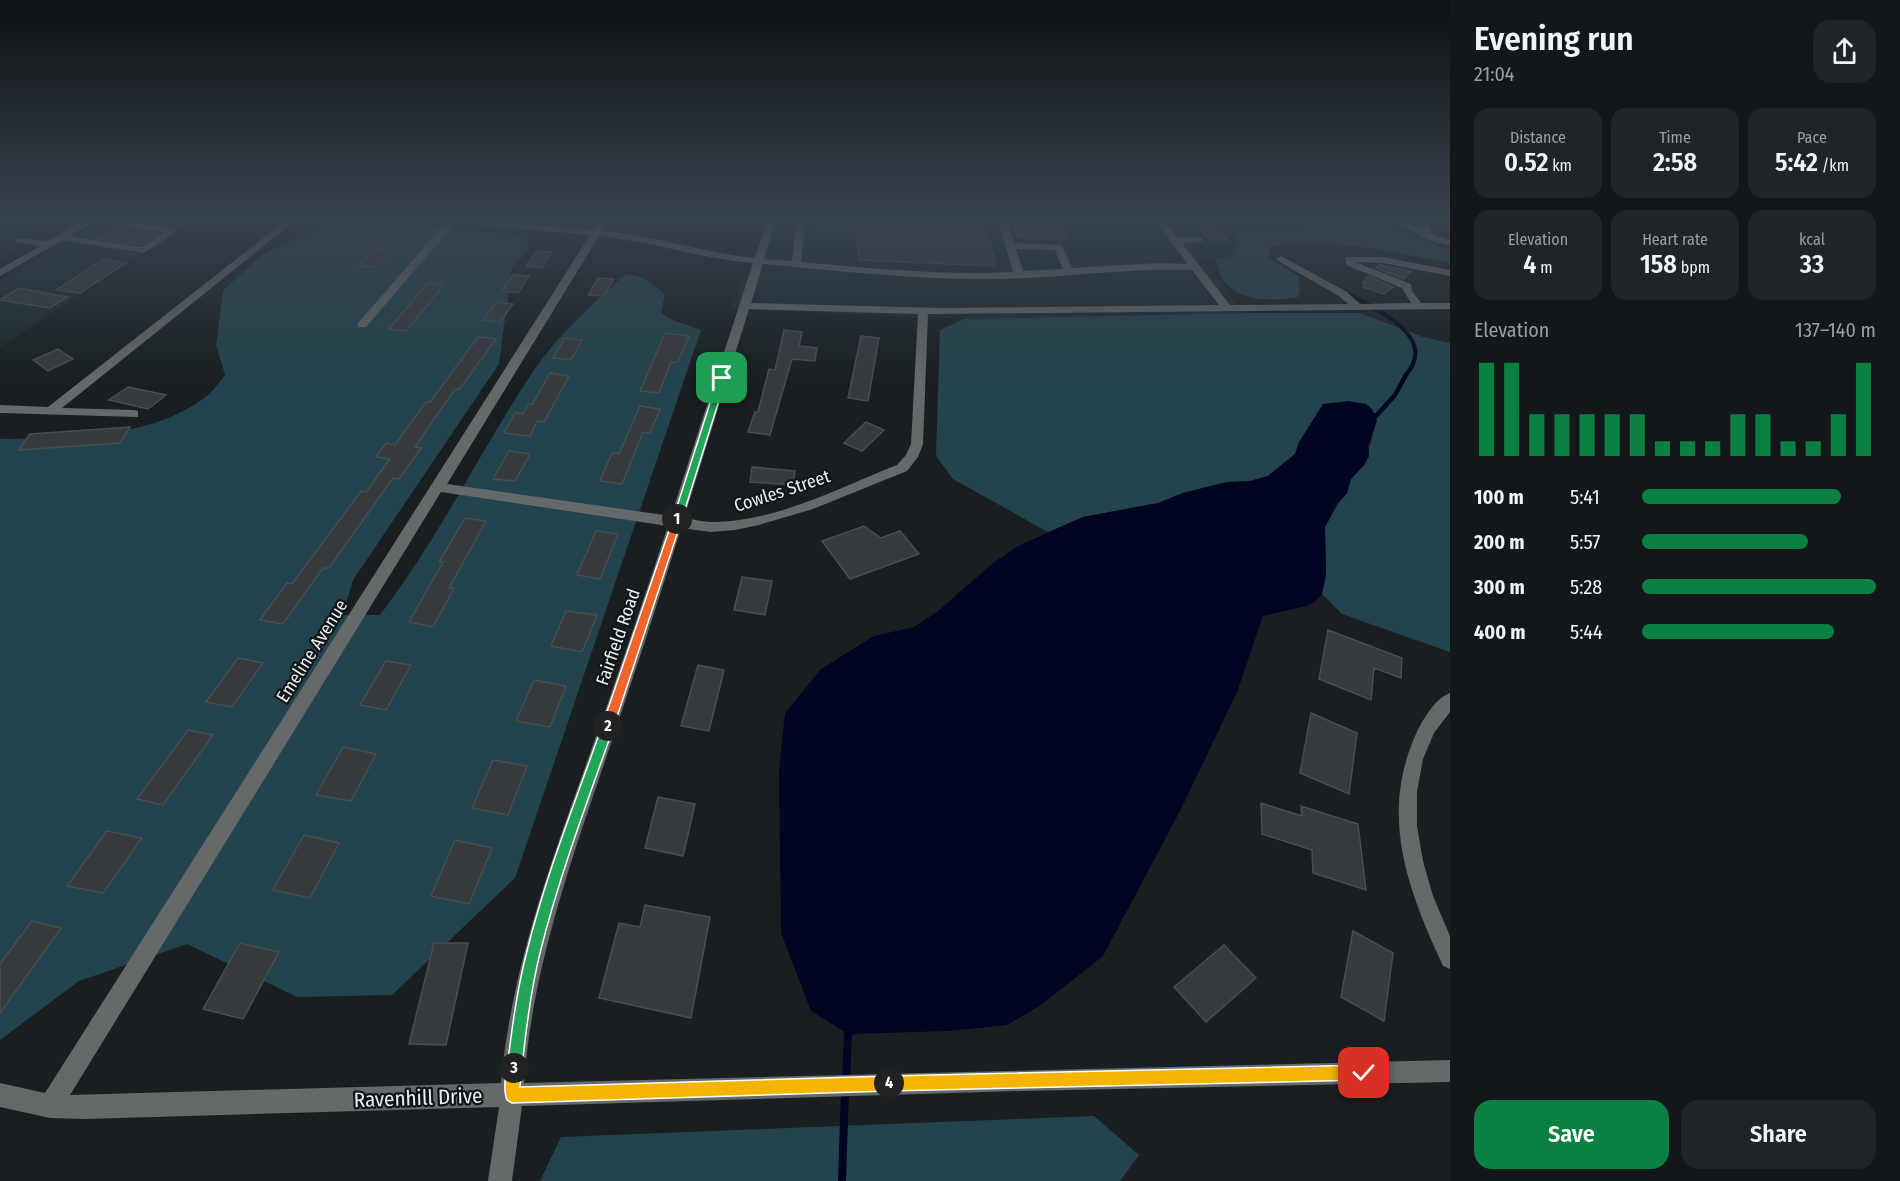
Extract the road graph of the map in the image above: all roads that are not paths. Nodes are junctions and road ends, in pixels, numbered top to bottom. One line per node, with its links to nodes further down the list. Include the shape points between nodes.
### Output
1 (227, 271): 23 (street)
2 (409, 271): 21 (street)
3 (573, 271): 25 (street, Emeline Avenue)
4 (755, 271): 15 (street, Fairfield Road)
5 (887, 271): 13 (street, via 950,276)
6 (1018, 271): 13 (street)
7 (1082, 271): 11 (street)
8 (1198, 271): 19 (street)
9 (1302, 271): 18 (street)
10 (1369, 271): 16 (street, via 1407,286)
11 (1069, 272): 13 (street)
12 (0, 274): 14 (street)
13 (1019, 275)
14 (16, 278)
15 (745, 306): 20 (street); 26 (street, Fairfield Road)
16 (1419, 306): 17 (street); 18 (street)
17 (1450, 306)
18 (1358, 307): 19 (street)
19 (1227, 308): 20 (street)
20 (923, 311): 26 (street, Cowles Street, via 917,444 902,468 755,523 711,527)
21 (362, 326)
22 (0, 409): 23 (street)
23 (51, 411): 24 (street)
24 (134, 414)
25 (438, 487): 26 (street, Cowles Street); 32 (street, Emeline Avenue)
26 (676, 523): 31 (street, Fairfield Road, via 537,939 522,1005)
27 (1450, 700): 28 (street, via 1426,731 1414,758 1407,826 1423,897)
28 (1450, 959)
29 (1450, 1071): 31 (street, Ravenhill Drive)
30 (0, 1095): 32 (street, Ravenhill Drive)
31 (512, 1095): 32 (street, Ravenhill Drive); 33 (street, Fairfield Road)
32 (50, 1106)
33 (500, 1181)

